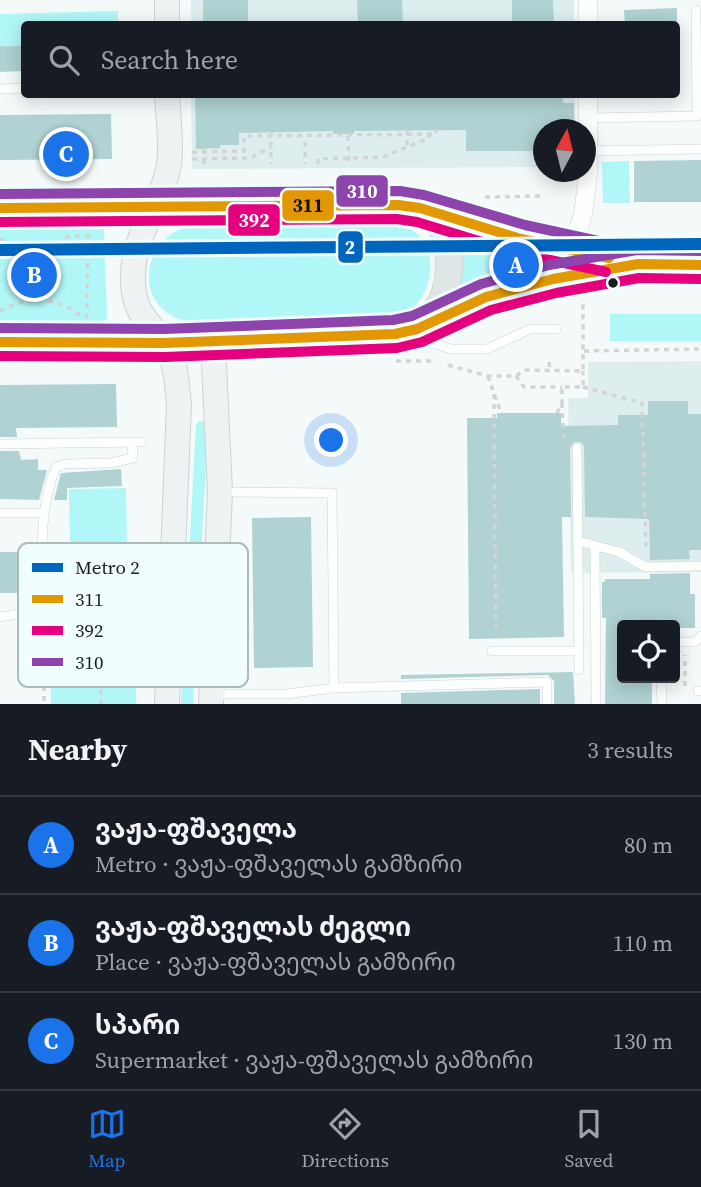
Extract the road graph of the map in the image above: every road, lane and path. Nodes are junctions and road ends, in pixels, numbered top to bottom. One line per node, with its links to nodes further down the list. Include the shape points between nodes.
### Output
1 (167, 0): 4 (street)
2 (588, 0): 5 (street)
3 (696, 10): 10 (lane, via 697,116)
4 (167, 21)
5 (588, 21)
6 (21, 88): 7 (lane)
7 (0, 89)
8 (167, 98): 33 (street, via 169,164)
9 (588, 98): 10 (street)
10 (588, 118)
11 (436, 130): 14 (path)
12 (407, 132): 14 (path); 15 (path); 17 (path)
13 (271, 134): 15 (path); 18 (path); 20 (path, via 244,136 244,151)
14 (429, 134): 17 (path, via 429,138)
15 (348, 135): 23 (path)
16 (305, 142): 27 (path)
17 (407, 146): 23 (path, via 383,157)
18 (271, 147): 25 (path, via 250,158); 26 (path)
19 (701, 149): 21 (lane)
20 (204, 150): 22 (path); 25 (path)
21 (596, 151)
22 (190, 152)
23 (349, 158): 28 (path, via 318,159); 29 (path)
24 (190, 159): 25 (path)
25 (204, 162)
26 (271, 164)
27 (305, 164)
28 (318, 164)
29 (349, 165)
30 (587, 182): 39 (street, via 583,215)
31 (545, 196): 32 (path)
32 (485, 197)
33 (155, 206): 34 (main road); 35 (main road, via 382,204); 48 (street, via 134,252 133,292 143,317)
34 (0, 208)
35 (432, 211): 39 (main road); 44 (main road, via 446,237 447,284 442,302)
36 (88, 226): 37 (path)
37 (88, 236): 38 (path, via 69,236 39,250); 43 (path, via 87,316 37,300)
38 (0, 239)
39 (571, 250): 40 (main road)
40 (638, 264): 41 (main road); 44 (main road, via 514,288)
41 (701, 265)
42 (583, 299): 50 (path)
43 (0, 311)
44 (419, 328): 45 (lane, via 435,344 451,349 487,349 530,329); 47 (main road, via 383,335)
45 (556, 329)
46 (0, 342): 48 (main road)
47 (214, 342): 48 (main road); 61 (street)
48 (164, 343): 62 (street, via 176,373)
49 (701, 349): 50 (path)
50 (584, 351): 54 (path)
51 (396, 360): 55 (path, via 431,360)
52 (549, 362): 53 (path)
53 (550, 370): 54 (path); 56 (path, via 525,370)
54 (583, 371): 58 (path)
55 (488, 376): 56 (path); 59 (path)
56 (516, 376): 57 (path, via 524,387)
57 (562, 387): 58 (path); 60 (path)
58 (583, 387): 77 (path, via 642,403)
59 (494, 394): 63 (path); 80 (path)
60 (562, 402): 64 (path); 65 (path)
61 (217, 404): 62 (street); 68 (street)
62 (179, 405): 73 (street)
63 (501, 413)
64 (557, 413)
65 (564, 414)
66 (0, 444): 70 (lane, via 137,442 133,458 56,467)
67 (577, 448): 71 (lane)
68 (220, 492): 74 (street); 87 (lane, via 332,493)
69 (0, 513): 70 (lane)
70 (43, 513): 72 (lane)
71 (578, 541): 75 (lane); 83 (lane)
72 (43, 543)
73 (173, 543)
74 (218, 543)
75 (595, 546): 77 (lane, via 620,552); 92 (lane)
76 (701, 566): 77 (lane)
77 (646, 567)
78 (18, 614): 79 (lane)
79 (0, 617)
80 (496, 627)
81 (701, 636): 82 (lane, via 695,642)
82 (680, 642): 88 (path)
83 (579, 650): 84 (lane); 85 (lane)
84 (492, 651)
85 (579, 670)
86 (661, 683): 93 (lane)
87 (334, 688): 90 (lane); 91 (lane, via 547,682)
88 (685, 691)
89 (212, 699): 90 (lane)
90 (287, 699)
91 (547, 704)
92 (596, 704)
93 (662, 704)

